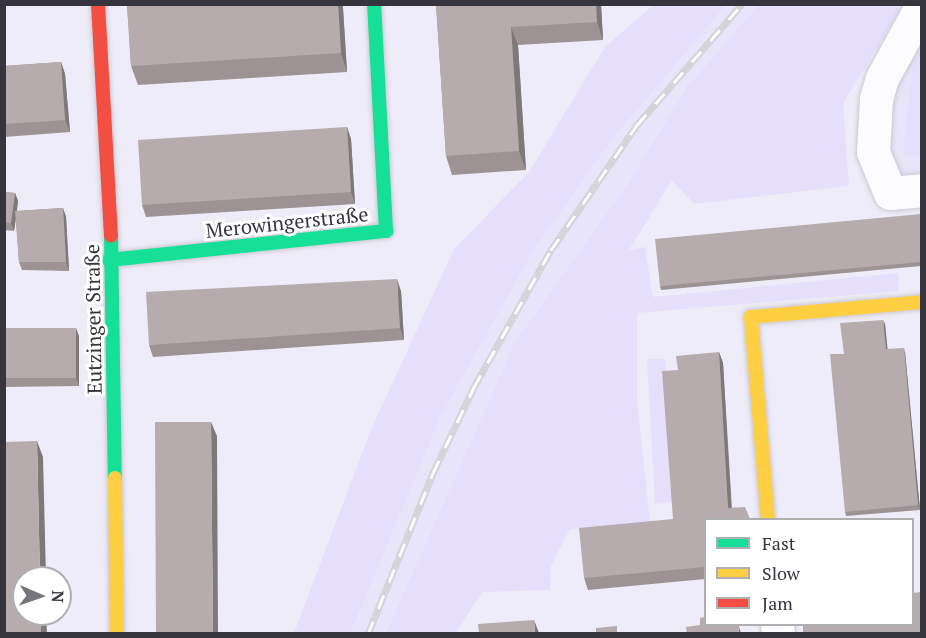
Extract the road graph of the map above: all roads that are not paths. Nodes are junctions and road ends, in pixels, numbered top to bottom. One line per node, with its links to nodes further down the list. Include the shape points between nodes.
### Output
1 (98, 4): 5 (street, Eutzinger Straße, via 111,200)
2 (374, 4): 5 (street, Merowingerstraße, via 386,231)
3 (921, 5): 4 (street, via 889,58 876,99 873,152)
4 (906, 192)
5 (109, 260): 8 (street, Eutzinger Straße)
6 (921, 302): 7 (street, via 751,316)
7 (768, 518)
8 (117, 633)

